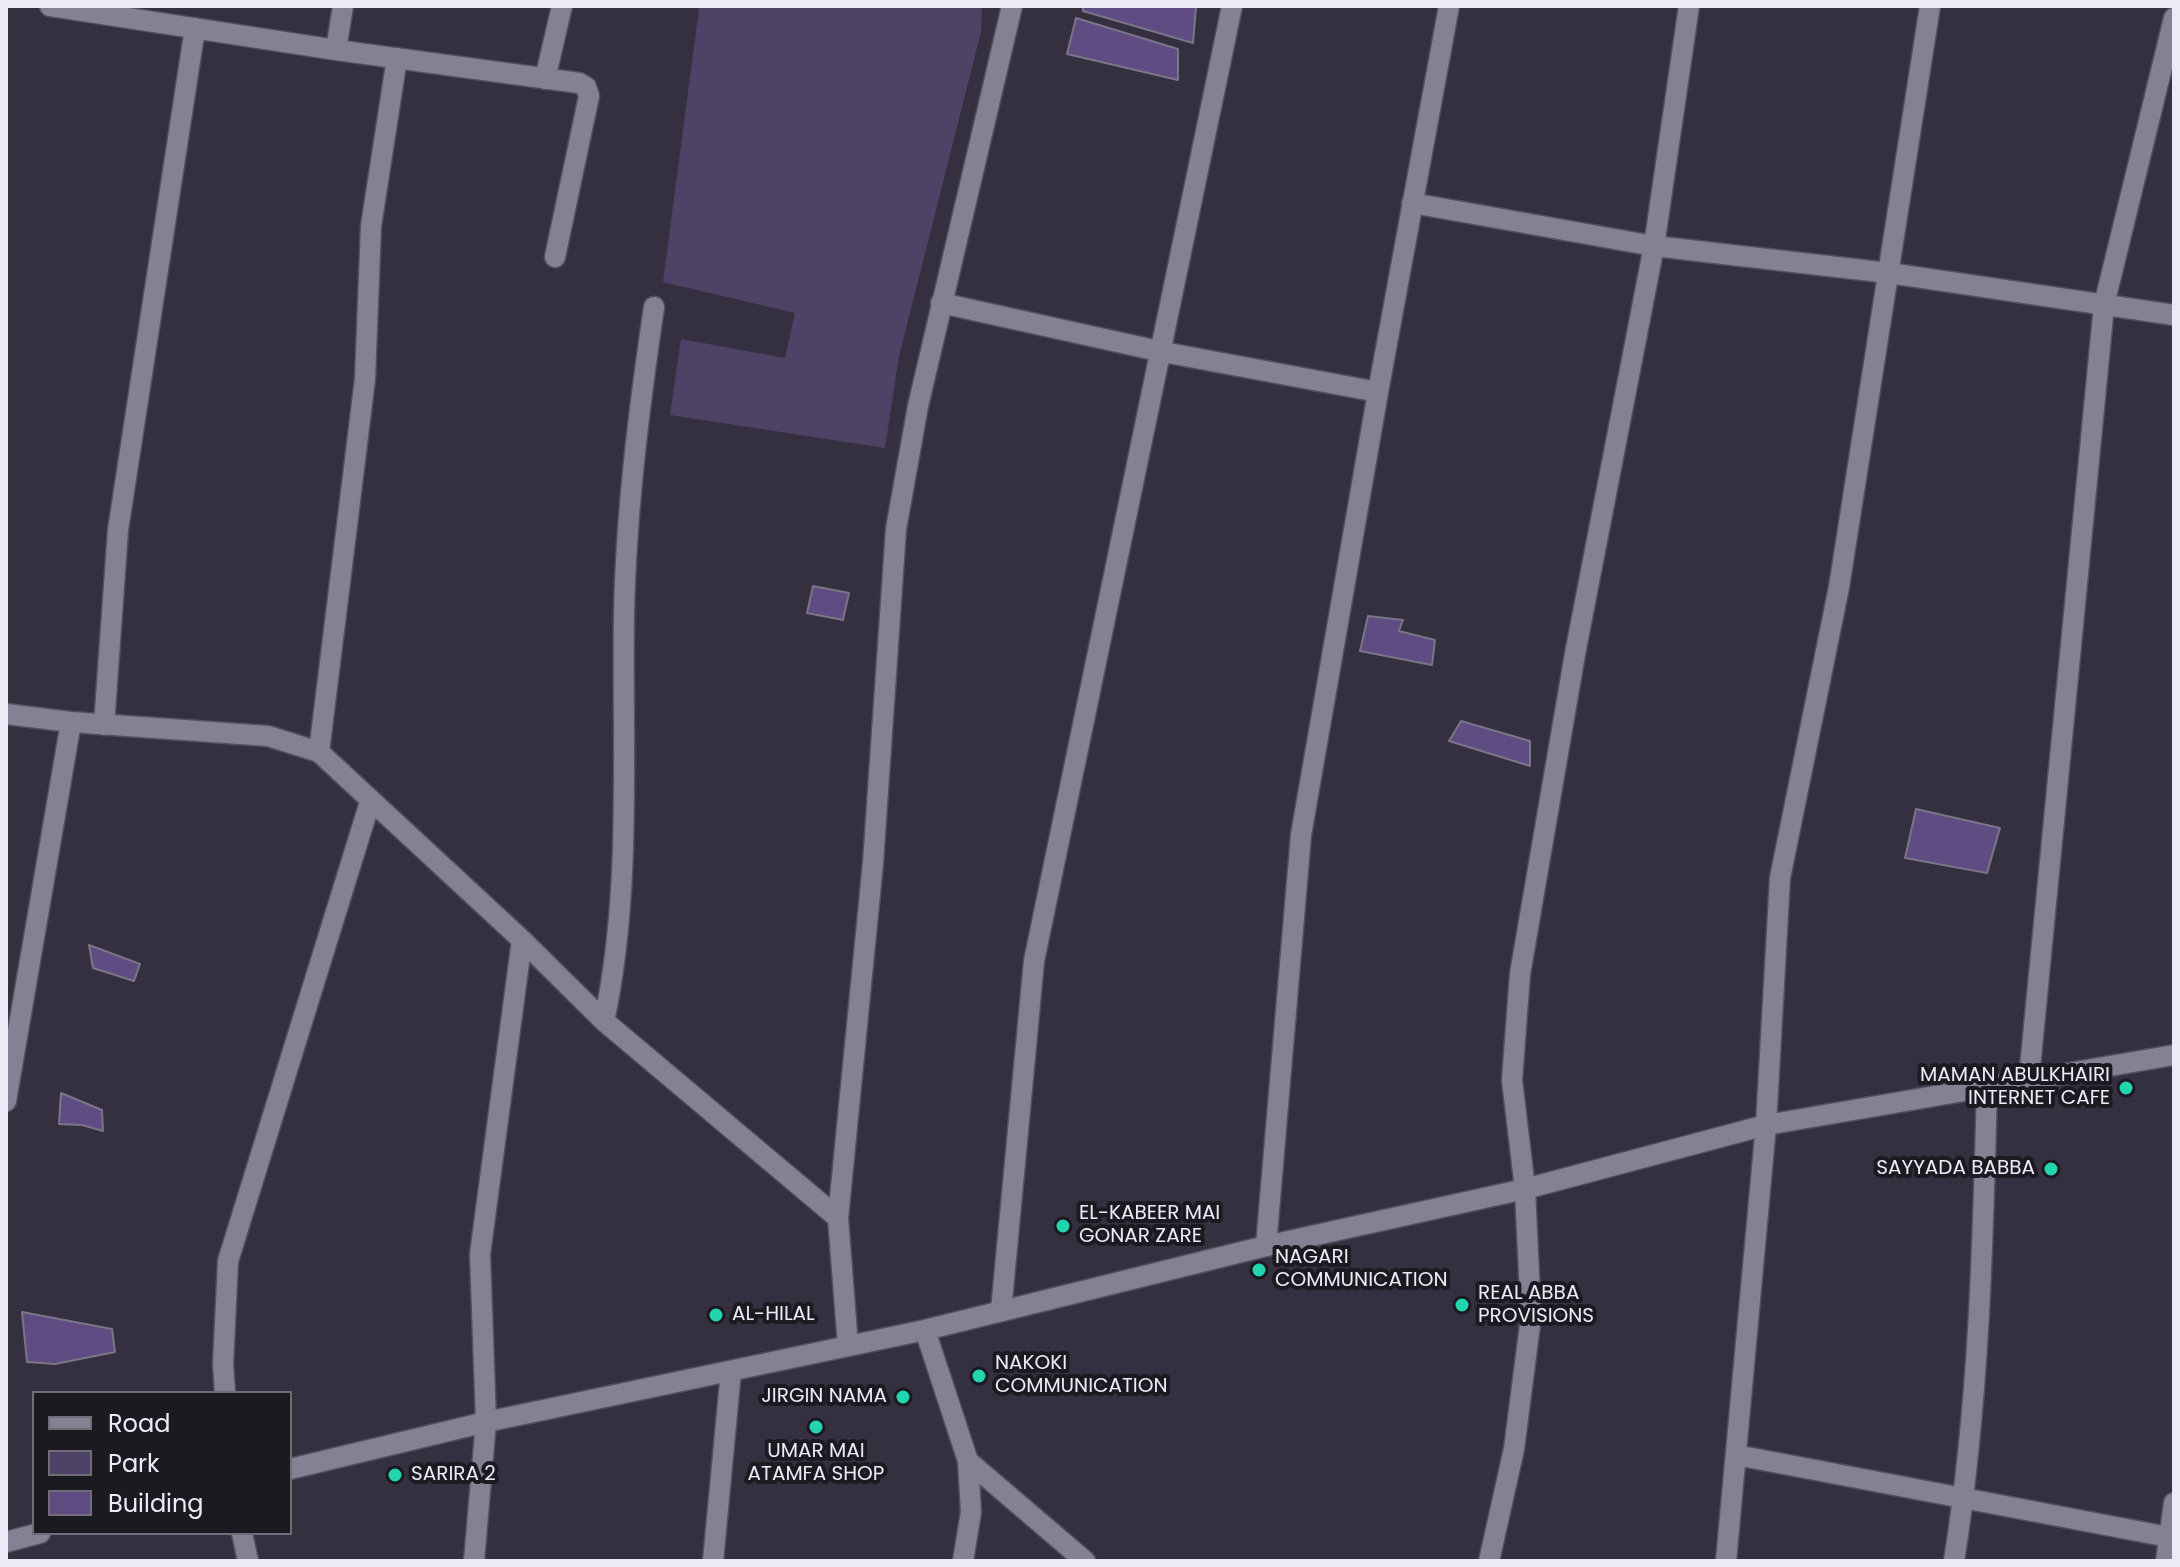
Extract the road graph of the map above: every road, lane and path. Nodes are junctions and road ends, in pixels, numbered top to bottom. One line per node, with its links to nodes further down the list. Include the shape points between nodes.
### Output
1 (50, 6): 9 (street)
2 (343, 6): 12 (street)
3 (562, 6): 14 (street)
4 (1012, 6): 20 (street)
5 (1232, 6): 24 (street)
6 (1449, 6): 16 (street)
7 (1689, 6): 17 (street)
8 (1930, 6): 19 (street)
9 (101, 10): 11 (street)
10 (2174, 18): 15 (street)
11 (195, 28): 12 (street); 28 (street, via 118,530)
12 (336, 50): 13 (street)
13 (397, 58): 14 (street); 29 (street, via 371,226 365,379)
14 (545, 79): 18 (street, via 579,83 589,96)
15 (2165, 92): 21 (street)
16 (1412, 203): 17 (street); 25 (street)
17 (1654, 246): 19 (street); 38 (street, via 1520,974 1512,1080)
18 (555, 257)
19 (1889, 273): 21 (street); 37 (street, via 1839,587 1780,878)
20 (941, 303): 24 (street); 39 (street, via 896,529 873,863)
21 (2104, 305): 23 (street); 34 (street)
22 (654, 307): 32 (street, via 630,502 623,825 615,972)
23 (2174, 315)
24 (1163, 352): 25 (street); 41 (street, via 1034,961)
25 (1378, 392): 40 (street, via 1301,835)
26 (6, 714): 27 (street)
27 (71, 722): 28 (street); 36 (street)
28 (104, 725): 29 (street, via 268,736)
29 (319, 752): 30 (street)
30 (370, 802): 31 (street); 45 (street, via 228,1261)
31 (522, 940): 32 (street); 46 (street, via 480,1254)
32 (604, 1021): 39 (street)
33 (2174, 1055): 34 (street)
34 (2029, 1078): 35 (street)
35 (1987, 1085): 37 (street); 50 (street, via 1981,1303)
36 (6, 1101)
37 (1766, 1125): 38 (street); 47 (street)
38 (1525, 1189): 40 (street); 61 (street, via 1531,1317 1514,1449)
39 (838, 1218): 43 (street)
40 (1266, 1246): 41 (street)
41 (1001, 1311): 42 (street)
42 (925, 1330): 43 (street); 48 (street)
43 (848, 1346): 44 (street)
44 (731, 1371): 46 (street); 58 (street)
45 (225, 1391)
46 (486, 1422): 49 (street); 57 (street)
47 (1736, 1455): 50 (street); 62 (street)
48 (968, 1461): 59 (street, via 971,1512); 60 (street)
49 (292, 1469)
50 (1964, 1497): 54 (street); 63 (street)
51 (2174, 1503): 54 (street)
52 (32, 1535): 55 (street)
53 (242, 1535): 56 (street)
54 (2172, 1538): 64 (street)
55 (6, 1542)
56 (248, 1561)
57 (474, 1561)
58 (713, 1561)
59 (963, 1561)
60 (1085, 1561)
61 (1489, 1561)
62 (1726, 1561)
63 (1954, 1561)
64 (2166, 1561)

